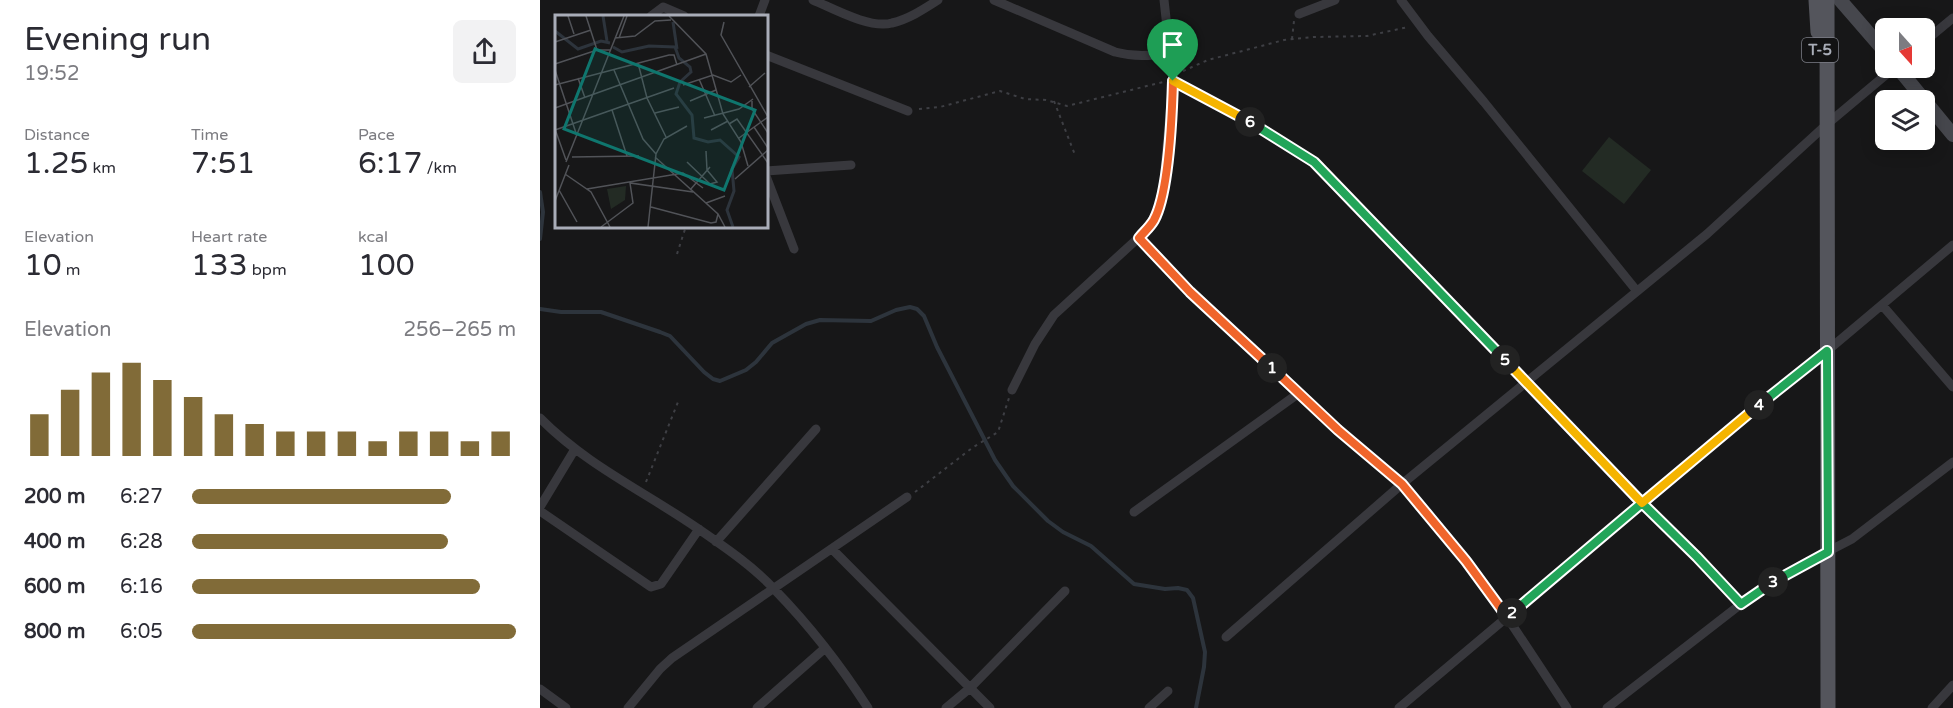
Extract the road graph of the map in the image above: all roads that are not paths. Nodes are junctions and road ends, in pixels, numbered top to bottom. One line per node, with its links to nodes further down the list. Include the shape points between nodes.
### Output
1 (765, 0): 14 (street)
2 (813, 0): 3 (street, via 879,24 904,19)
3 (938, 0)
4 (994, 0): 18 (street, via 1114,52 1146,57)
5 (1164, 0): 18 (street)
6 (1335, 0): 11 (street)
7 (1401, 0): 33 (street)
8 (1816, 0): 23 (main road, T-5)
9 (1827, 0): 23 (main road, T-5)
10 (1840, 0): 17 (main road)
11 (1299, 14)
12 (652, 15): 13 (street, via 663,8)
13 (681, 15)
14 (759, 15)
15 (1953, 18): 16 (street)
16 (1935, 33)
17 (1875, 40)
18 (1170, 53): 22 (street)
19 (768, 56): 24 (street)
20 (1884, 78): 25 (street)
21 (1905, 78): 26 (main road)
22 (1173, 81): 30 (street, via 1159,209); 36 (street, via 1314,162)
23 (1826, 100): 25 (main road, T-5)
24 (908, 111)
25 (1826, 125): 33 (street, via 1707,234); 35 (main road, T-5)
26 (1953, 135)
27 (851, 165): 28 (street)
28 (768, 174)
29 (768, 179): 32 (street)
30 (1139, 238): 38 (street, via 1054,315); 39 (street, via 1190,292)
31 (1953, 245): 34 (street)
32 (794, 249)
33 (1636, 290): 36 (street)
34 (1882, 305): 35 (street); 37 (street)
35 (1827, 351): 46 (street); 52 (main road, T-5)
36 (1525, 382): 44 (street); 46 (street)
37 (1953, 387)
38 (1012, 390)
39 (1299, 393): 44 (street); 48 (street)
40 (540, 418): 42 (street)
41 (816, 429): 50 (street)
42 (575, 449): 47 (street); 49 (street)
43 (1953, 462): 52 (street, via 1878,520)
44 (1402, 484): 56 (street); 57 (street)
45 (907, 497): 51 (street)
46 (1642, 503): 55 (street); 56 (street)
47 (540, 509): 49 (street, via 651,587 661,584)
48 (1134, 512)
49 (699, 529): 50 (street)
50 (716, 542): 53 (street)
51 (832, 549): 53 (street); 60 (street)
52 (1828, 552): 55 (street); 73 (main road, T-5)
53 (774, 589): 58 (street); 64 (street, via 672,658)
54 (1065, 591): 60 (street)
55 (1741, 604): 72 (street)
56 (1507, 617): 70 (street); 71 (street)
57 (1226, 637)
58 (824, 649): 65 (street); 66 (street)
59 (1953, 685): 74 (street)
60 (970, 688): 67 (street); 68 (street)
61 (540, 689): 63 (street)
62 (1168, 691): 69 (street)
63 (567, 708)
64 (628, 708)
65 (757, 708)
66 (868, 708)
67 (946, 708)
68 (990, 708)
69 (1149, 708)
70 (1399, 708)
71 (1567, 708)
72 (1607, 708)
73 (1828, 708)
74 (1932, 708)

